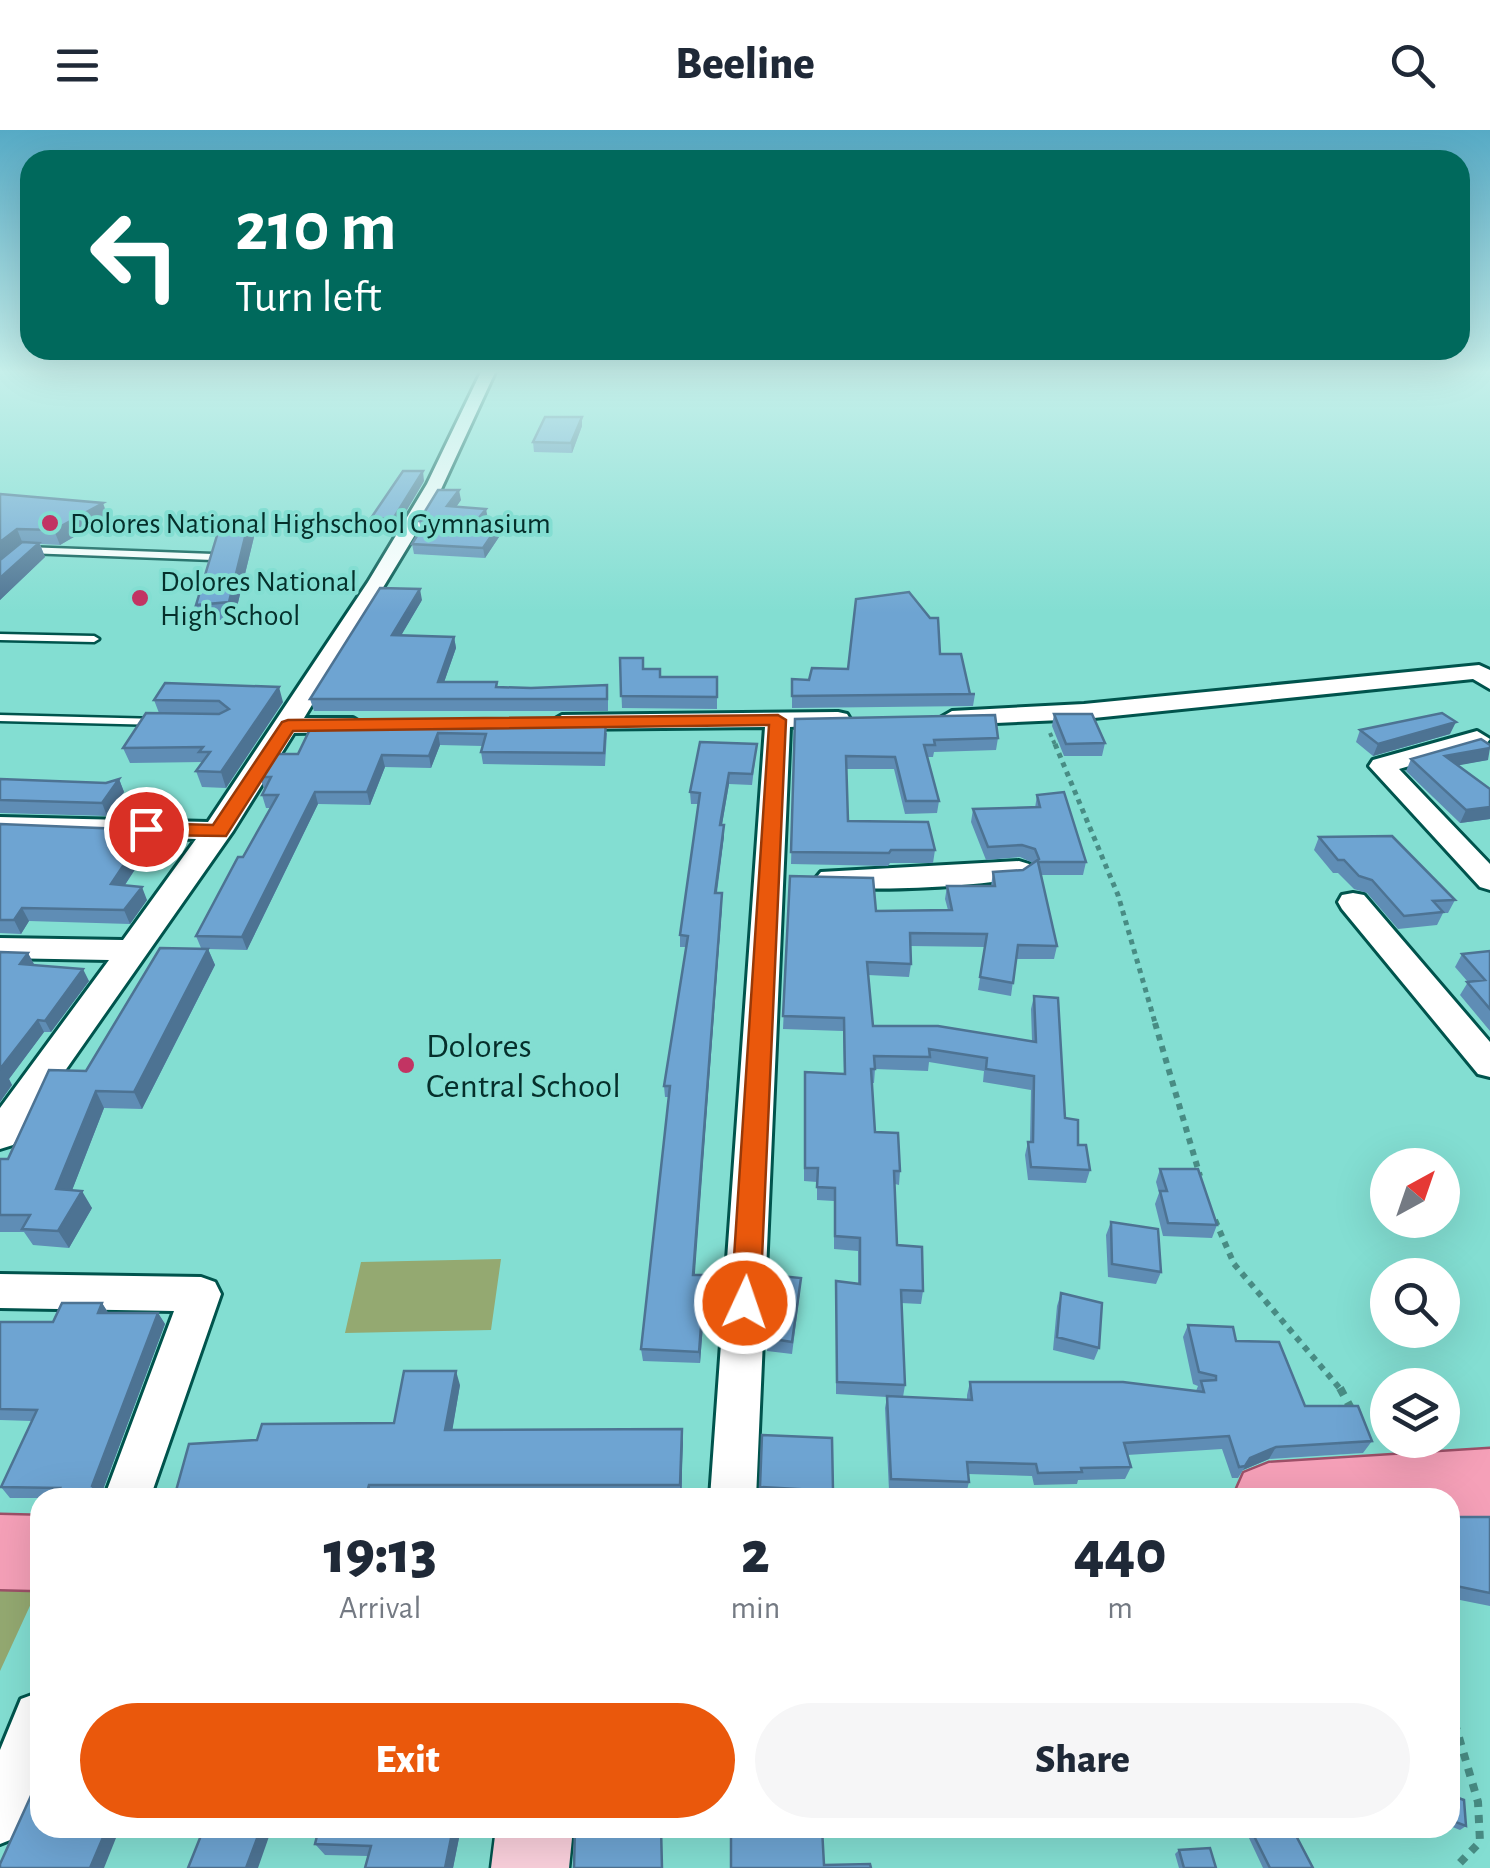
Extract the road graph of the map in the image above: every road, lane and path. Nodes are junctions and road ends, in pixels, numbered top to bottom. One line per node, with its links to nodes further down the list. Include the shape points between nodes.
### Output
1 (451, 451): 15 (street)
2 (212, 557): 3 (lane, via 26,550)
3 (0, 572)
4 (0, 637): 5 (lane)
5 (94, 640)
6 (1490, 682): 7 (street, via 1478,672 1373,677)
7 (1043, 716): 9 (street); 28 (path, via 1118,895)
8 (0, 718): 12 (lane)
9 (930, 718)
10 (854, 719): 11 (street)
11 (778, 720): 13 (street); 20 (street)
12 (168, 722)
13 (542, 722)
14 (386, 724): 15 (street)
15 (288, 726): 18 (street)
16 (1477, 739): 21 (street, via 1382,766)
17 (0, 824): 18 (street)
18 (219, 832): 24 (street)
19 (1018, 870): 20 (street, via 888,879)
20 (791, 876): 33 (street)
21 (1490, 881)
22 (1354, 902): 25 (street)
23 (0, 948): 24 (street)
24 (134, 950): 26 (street)
25 (1490, 1065)
26 (11, 1104): 27 (street)
27 (0, 1135)
28 (1204, 1190)
29 (1210, 1208): 34 (path, via 1234,1264 1346,1396)
30 (0, 1291): 32 (street, via 201,1294)
31 (1490, 1483): 35 (main road)
32 (131, 1488)
33 (734, 1488)
34 (1384, 1488)
35 (1415, 1488)
36 (0, 1552): 37 (main road)
37 (30, 1554)
38 (30, 1742): 40 (street)
39 (1460, 1742): 43 (path, via 1478,1802 1480,1842)
40 (0, 1816)
41 (533, 1838): 42 (street)
42 (530, 1868)
43 (1456, 1868)

